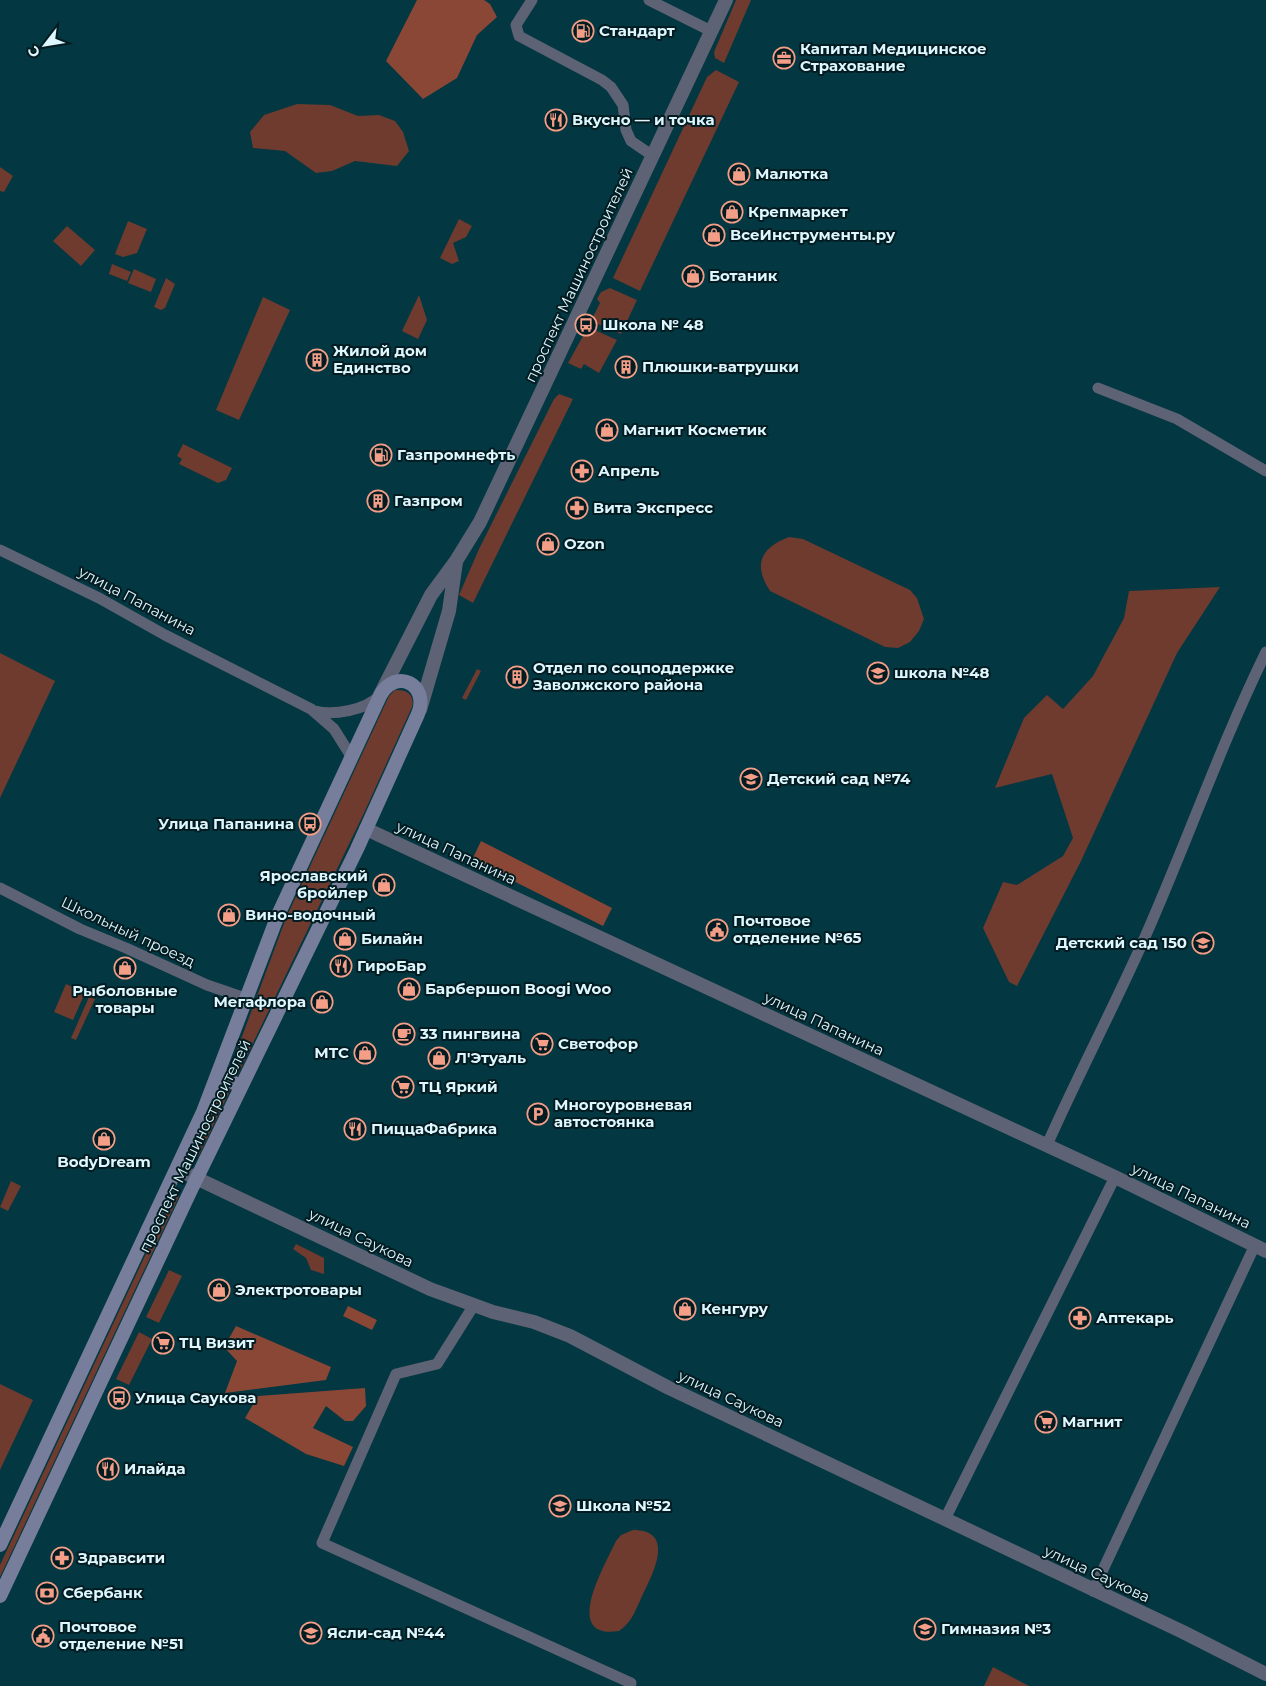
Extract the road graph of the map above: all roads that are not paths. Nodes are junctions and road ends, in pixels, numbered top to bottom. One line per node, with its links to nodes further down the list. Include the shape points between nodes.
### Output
1 (532, 0): 5 (street, via 516,25 519,36 611,87 623,105 631,141)
2 (726, 0): 4 (street, проспект Машиностроителей)
3 (650, 1): 4 (street)
4 (711, 31): 5 (street, проспект Машиностроителей)
5 (653, 156): 9 (street, проспект Машиностроителей, via 480,522)
6 (1098, 388): 7 (street, via 1177,419)
7 (1266, 471)
8 (0, 550): 12 (street, улица Папанина)
9 (456, 562): 11 (street, проспект Машиностроителей, via 426,603); 13 (street, проспект Машиностроителей, via 449,611)
10 (1266, 652): 20 (street, via 1245,695 1145,937)
11 (380, 696): 12 (street, улица Папанина, via 358,708 331,713); 13 (main road, проспект Машиностроителей, via 384,688 393,682 410,684 421,697); 14 (main road, проспект Машиностроителей)
12 (311, 709): 14 (street, улица Папанина, via 334,729)
13 (420, 710): 15 (main road, проспект Машиностроителей)
14 (351, 756): 17 (main road, проспект Машиностроителей, via 278,915)
15 (366, 829): 19 (main road, проспект Машиностроителей); 20 (street, улица Папанина)
16 (0, 888): 17 (street, Школьный проезд, via 80,929 207,986)
17 (245, 998): 18 (main road, проспект Машиностроителей)
18 (219, 1074): 19 (main road); 21 (main road, проспект Машиностроителей)
19 (241, 1087): 23 (main road, проспект Машиностроителей)
20 (1047, 1145): 22 (street, улица Папанина)
21 (177, 1169): 23 (street, улица Саукова); 27 (main road, проспект Машиностроителей)
22 (1115, 1177): 24 (street, улица Папанина); 26 (street)
23 (197, 1179): 25 (street, улица Саукова, via 430,1289); 29 (main road, проспект Машиностроителей)
24 (1261, 1248): 28 (street)
25 (474, 1305): 26 (street, улица Саукова, via 570,1336 669,1388); 31 (street, via 437,1364 396,1374 322,1543)
26 (945, 1519): 28 (street, улица Саукова)
27 (0, 1545)
28 (1093, 1591): 30 (street, улица Саукова)
29 (0, 1596)
30 (1266, 1674)
31 (631, 1683)

